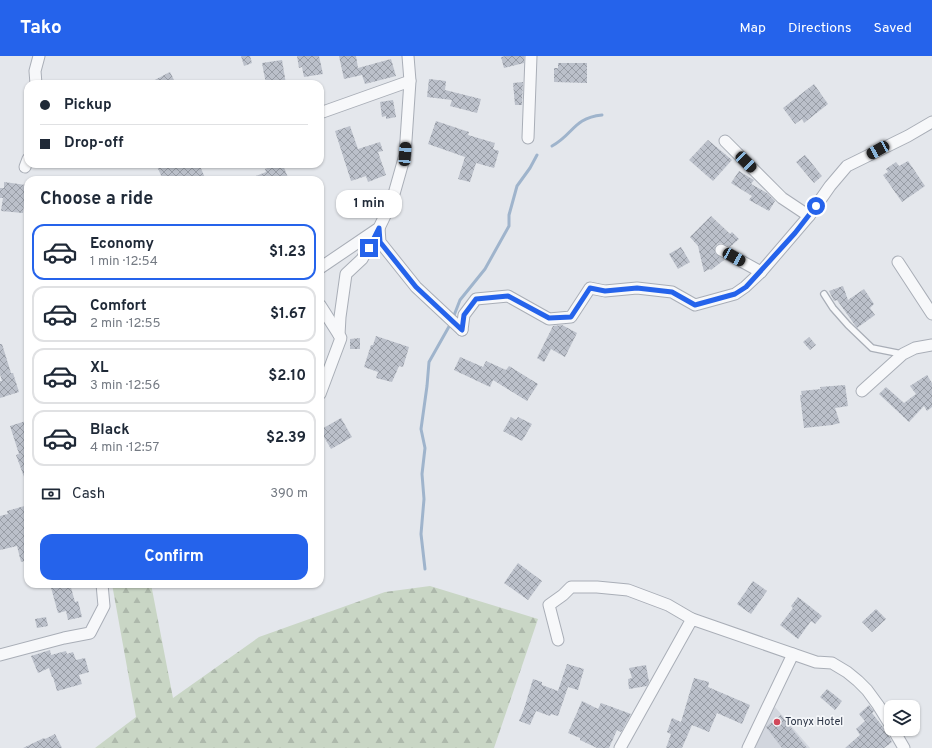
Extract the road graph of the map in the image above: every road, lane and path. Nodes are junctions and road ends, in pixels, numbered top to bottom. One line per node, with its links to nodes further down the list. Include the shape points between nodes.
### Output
1 (39, 56): 4 (street)
2 (408, 56): 5 (street)
3 (531, 56): 8 (street)
4 (36, 80)
5 (410, 81): 6 (street); 11 (street, via 405,154 392,201)
6 (324, 112)
7 (932, 122): 10 (street, via 847,166)
8 (528, 138)
9 (725, 141): 10 (street, via 782,198)
10 (809, 216): 15 (street)
11 (379, 228): 14 (street); 15 (street, via 380,242 416,287 462,330 464,315 476,299 508,296 549,318 571,317 590,288 605,291 637,288 672,292 695,305 735,294); 19 (street, via 362,259 346,274)
12 (721, 250): 15 (street)
13 (898, 262): 18 (street)
14 (324, 265)
15 (761, 272)
16 (824, 294): 21 (lane, via 848,325 872,348)
17 (324, 311): 19 (street)
18 (932, 314)
19 (339, 335): 22 (street, via 341,338)
20 (932, 345): 21 (street, via 915,348)
21 (903, 354): 23 (street)
22 (324, 383)
23 (862, 391)
24 (102, 588): 28 (street, via 104,606 90,633)
25 (692, 619): 26 (street, via 668,605 628,590 571,586 549,605); 27 (street); 31 (street)
26 (558, 640)
27 (793, 654): 29 (street, via 816,662 832,663 847,672 867,690); 32 (street)
28 (0, 655)
29 (884, 714)
30 (896, 736): 33 (street)
31 (620, 748)
32 (748, 748)
33 (904, 748)

